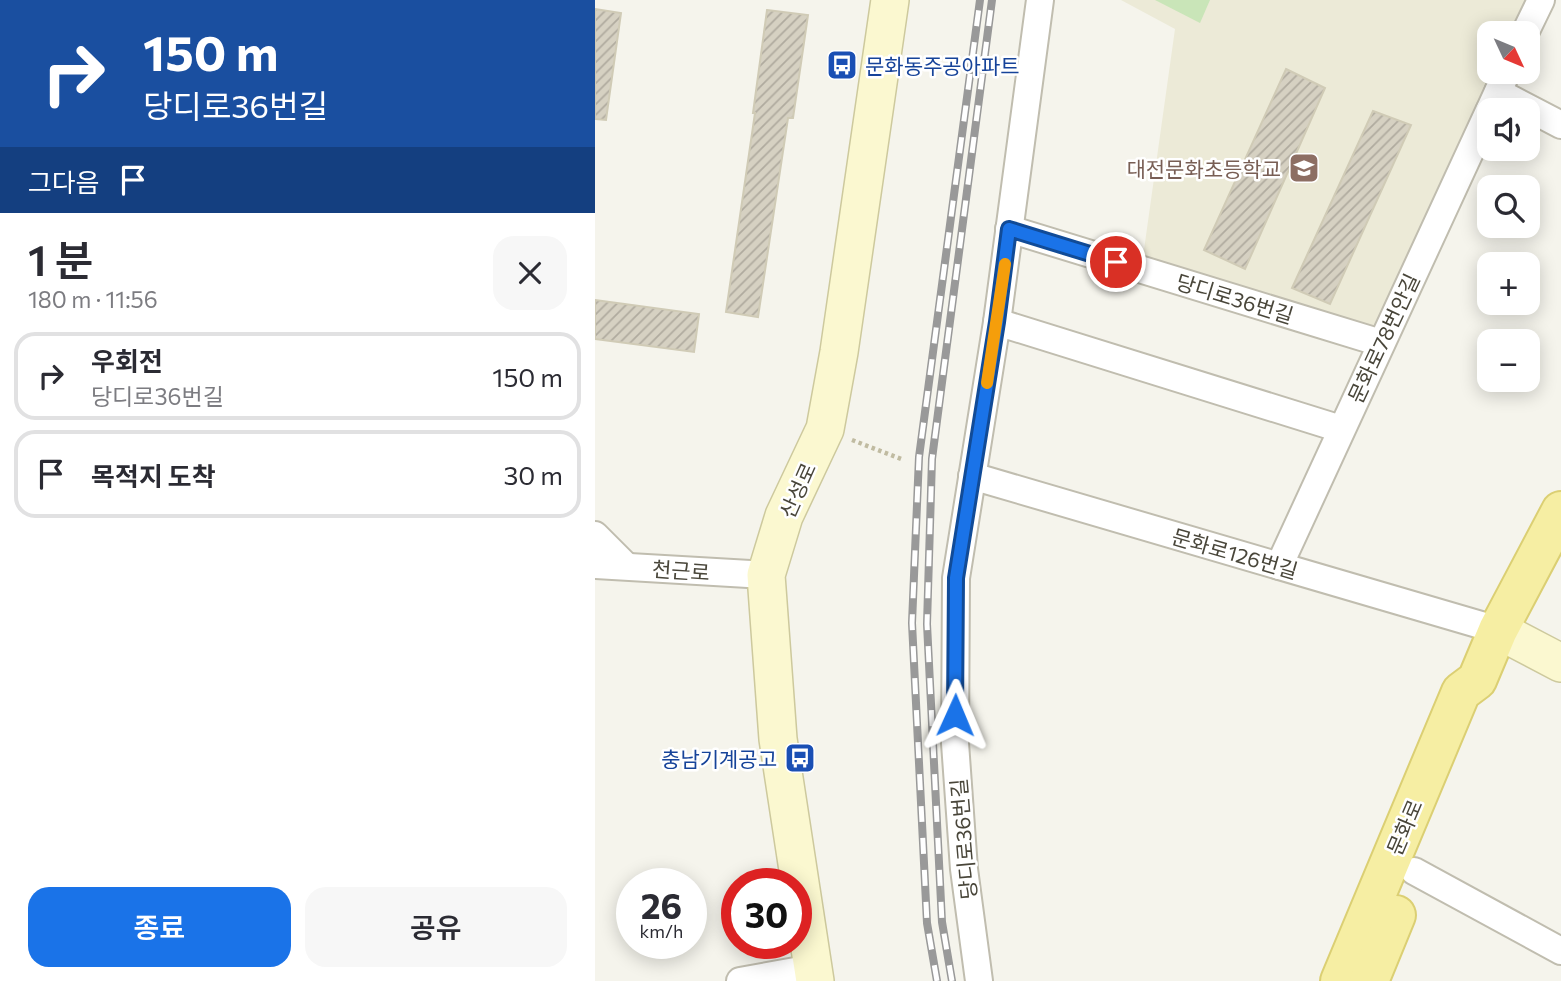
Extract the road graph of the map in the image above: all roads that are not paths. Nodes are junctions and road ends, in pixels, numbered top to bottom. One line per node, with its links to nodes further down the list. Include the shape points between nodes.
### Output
1 (890, 0): 17 (main road, 산성로, via 825,429 784,516)
2 (1040, 0): 7 (street, 당디로36번길)
3 (1541, 0): 4 (street)
4 (1531, 21)
5 (1496, 96): 6 (street); 9 (street, 문화로78번안길)
6 (1561, 125)
7 (1009, 229): 8 (street, 당디로36번길); 9 (street, 당디로36번길)
8 (997, 322): 10 (street); 11 (street, 당디로36번길)
9 (1381, 343): 10 (street, 문화로78번안길)
10 (1341, 429): 15 (street, 문화로78번안길)
11 (972, 476): 15 (street, 문화로126번길); 26 (street, 당디로36번길, via 956,578 955,743 964,869)
12 (1561, 511): 18 (main road, 문화로)
13 (595, 536): 14 (street)
14 (626, 566): 16 (street, 천근로); 17 (street, 천근로)
15 (1279, 566): 18 (street, 문화로126번길)
16 (595, 571)
17 (766, 575): 24 (main road, 산성로, via 778,739)
18 (1498, 630): 19 (main road); 20 (main road, 문화로)
19 (1561, 663)
20 (1477, 680): 21 (main road, 문화로, via 1484,700); 22 (main road, 문화로, via 1461,692)
21 (1414, 871): 22 (main road, 문화로); 23 (street)
22 (1372, 939): 27 (main road); 28 (main road, 문화로); 29 (main road, 문화로); 30 (main road)
23 (1561, 951)
24 (813, 974): 25 (street)
25 (740, 981)
26 (979, 981)
27 (1331, 981)
28 (1340, 981)
29 (1369, 981)
30 (1378, 981)

